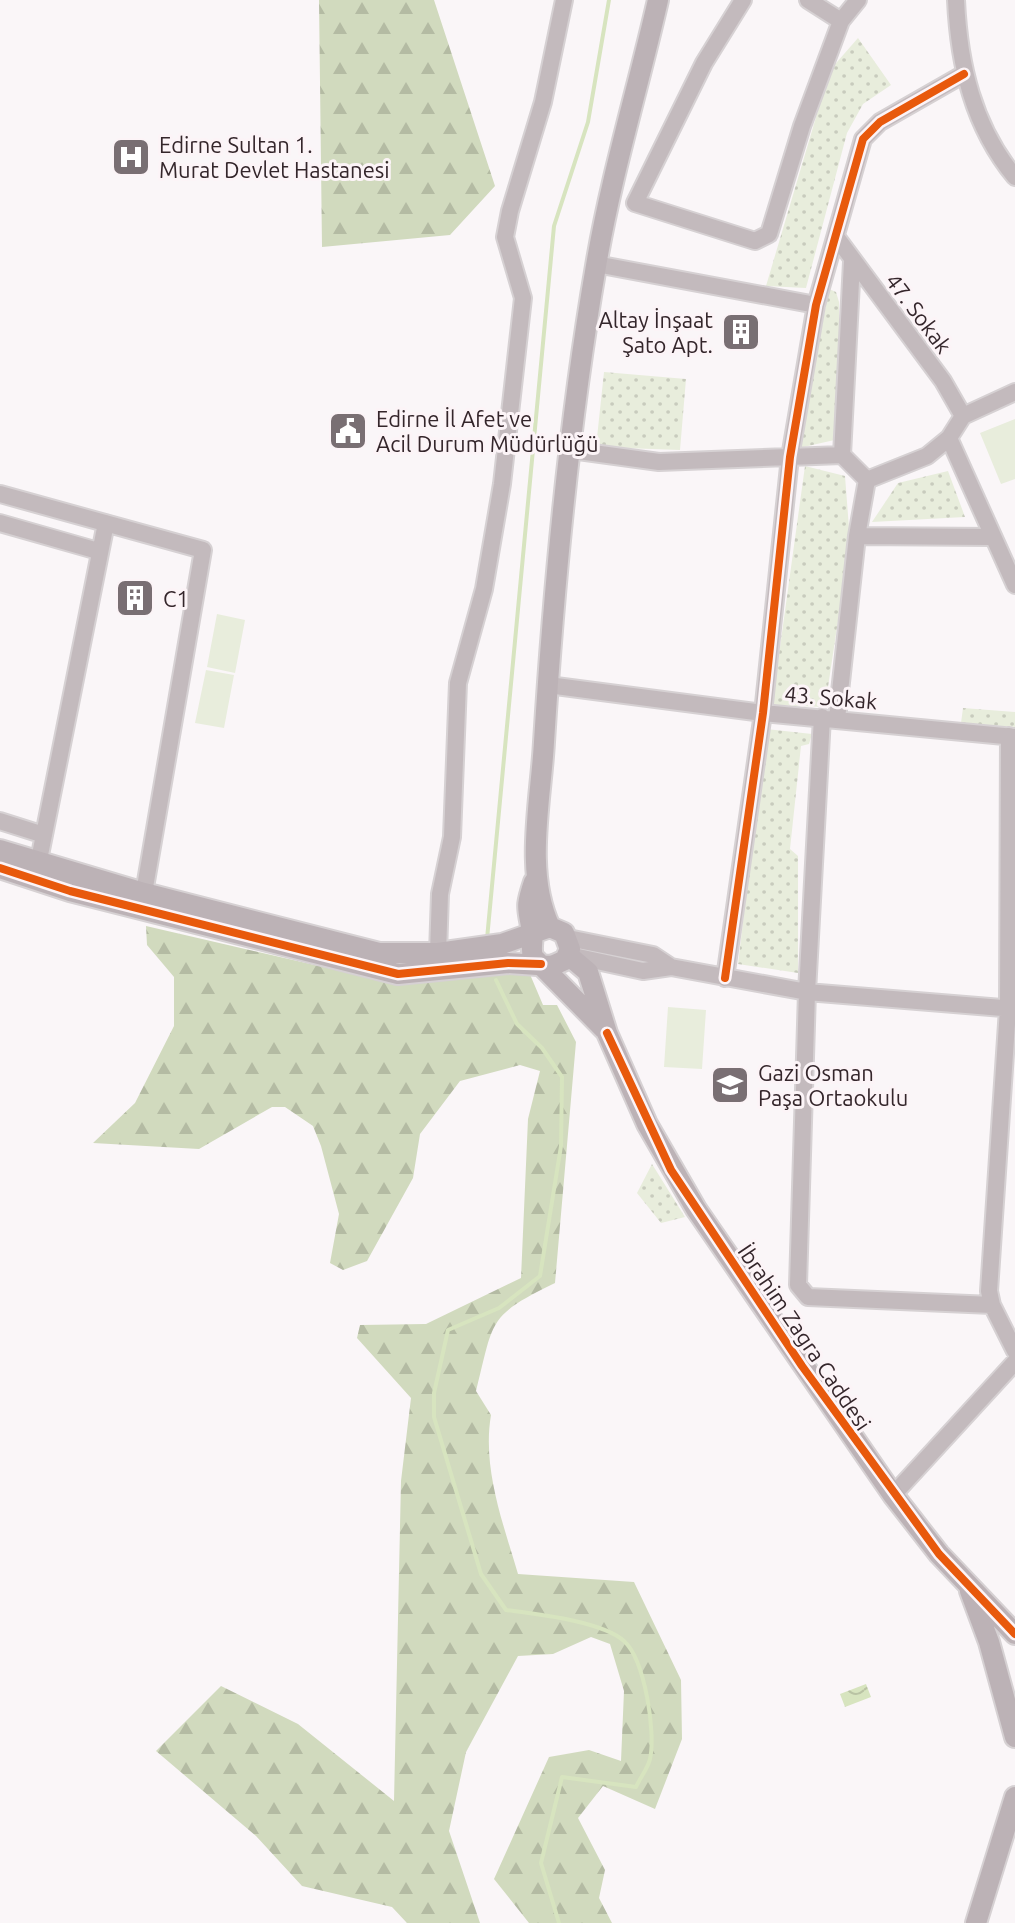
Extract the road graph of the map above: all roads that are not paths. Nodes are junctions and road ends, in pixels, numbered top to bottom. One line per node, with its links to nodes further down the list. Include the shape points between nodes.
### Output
1 (564, 0): 40 (street, via 543,102 505,237 523,298 502,484 484,589 458,683 452,837 440,894)
2 (658, 0): 12 (main road)
3 (743, 0): 7 (street, via 704,63 635,203 755,241 769,234 776,218 802,126)
4 (808, 0): 7 (street)
5 (858, 0): 7 (street)
6 (956, 0): 8 (street)
7 (841, 21)
8 (964, 74): 9 (street, via 985,133); 10 (street, via 870,130 857,155)
9 (1015, 177)
10 (837, 238): 11 (street, 47. Sokak); 13 (street)
11 (852, 262): 15 (street, 47. Sokak, via 943,381); 18 (street)
12 (596, 264): 13 (street); 17 (main road)
13 (816, 305): 19 (street)
14 (1015, 392): 15 (street)
15 (963, 416): 16 (street)
16 (949, 438): 20 (street, via 927,456); 25 (street)
17 (571, 450): 19 (street, via 659,462); 29 (main road)
18 (842, 455): 19 (street); 20 (street)
19 (790, 457): 30 (street)
20 (867, 480): 24 (street)
21 (0, 494): 23 (street)
22 (0, 523): 26 (street)
23 (106, 523): 26 (street); 38 (street, via 203,550)
24 (857, 536): 25 (street); 31 (street)
25 (992, 537): 27 (street)
26 (98, 551): 34 (street)
27 (1009, 558): 28 (street)
28 (1015, 585)
29 (548, 685): 30 (street, 43. Sokak); 39 (main road, via 536,875 541,908)
30 (763, 713): 31 (street, 43. Sokak); 42 (street)
31 (829, 718): 32 (street, 43. Sokak); 43 (street)
32 (1012, 736): 44 (street)
33 (0, 821): 34 (street)
34 (44, 835): 37 (street)
35 (0, 850): 37 (main road)
36 (0, 868): 37 (main road)
37 (36, 872): 38 (main road); 41 (main road, via 357,967 398,974)
38 (144, 893): 40 (main road, via 379,953)
39 (555, 939): 40 (main road); 41 (main road, via 531,952); 41 (main road, via 558,965); 42 (street, via 653,955 671,967); 45 (main road, İbrahim Zagra Caddesi, via 588,972)
40 (438, 953)
41 (541, 964): 45 (main road, İbrahim Zagra Caddesi)
42 (725, 978): 43 (street)
43 (807, 992): 44 (street); 46 (street, via 798,1285 808,1297)
44 (1011, 1009): 46 (street)
45 (607, 1033): 49 (main road, İbrahim Zagra Caddesi, via 671,1170)
46 (992, 1305): 47 (street)
47 (1015, 1351)
48 (1015, 1362): 49 (street)
49 (893, 1495): 50 (main road, İbrahim Zagra Caddesi)
50 (967, 1584): 51 (main road, İbrahim Zagra Caddesi); 52 (main road)
51 (1015, 1634)
52 (1015, 1737)
53 (1015, 1797): 54 (main road)
54 (1006, 1850): 55 (main road)
55 (976, 1923)

